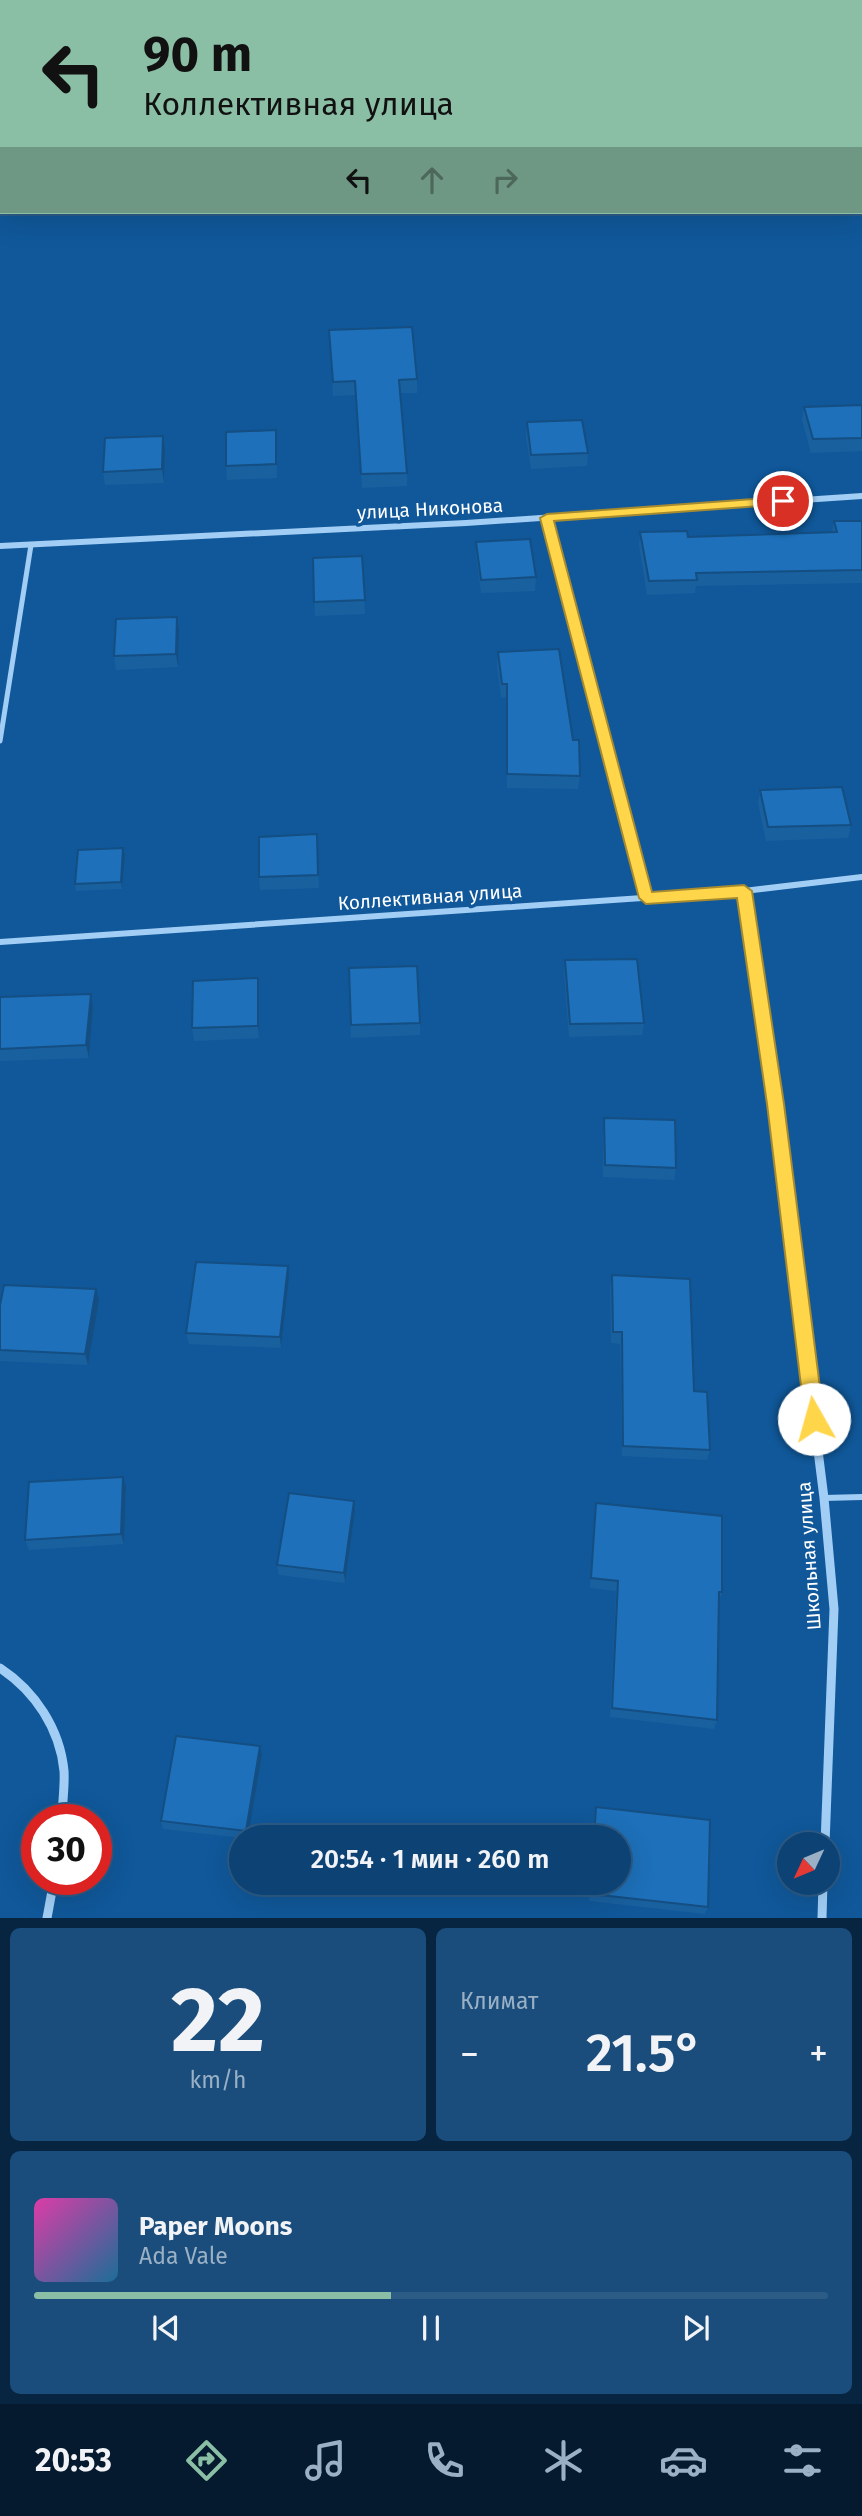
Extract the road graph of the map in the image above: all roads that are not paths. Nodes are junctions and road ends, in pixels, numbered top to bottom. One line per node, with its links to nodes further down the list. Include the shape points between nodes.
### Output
1 (862, 496): 2 (street, улица Никонова)
2 (547, 518): 3 (street, улица Никонова); 8 (lane)
3 (31, 545): 4 (street, улица Никонова); 5 (lane)
4 (0, 546)
5 (0, 741)
6 (862, 877): 7 (street, Коллективная улица)
7 (744, 891): 8 (street, Коллективная улица); 11 (street, Школьная улица)
8 (646, 898): 9 (street, Коллективная улица)
9 (0, 942)
10 (862, 1497): 11 (lane)
11 (824, 1498): 14 (street, Школьная улица, via 834,1609)
12 (0, 1668): 13 (street, via 12,1674 47,1715 63,1765)
13 (62, 1804)
14 (825, 1832)
15 (51, 1895): 17 (street)
16 (823, 1895): 18 (street)
17 (47, 1917)
18 (822, 1917)

